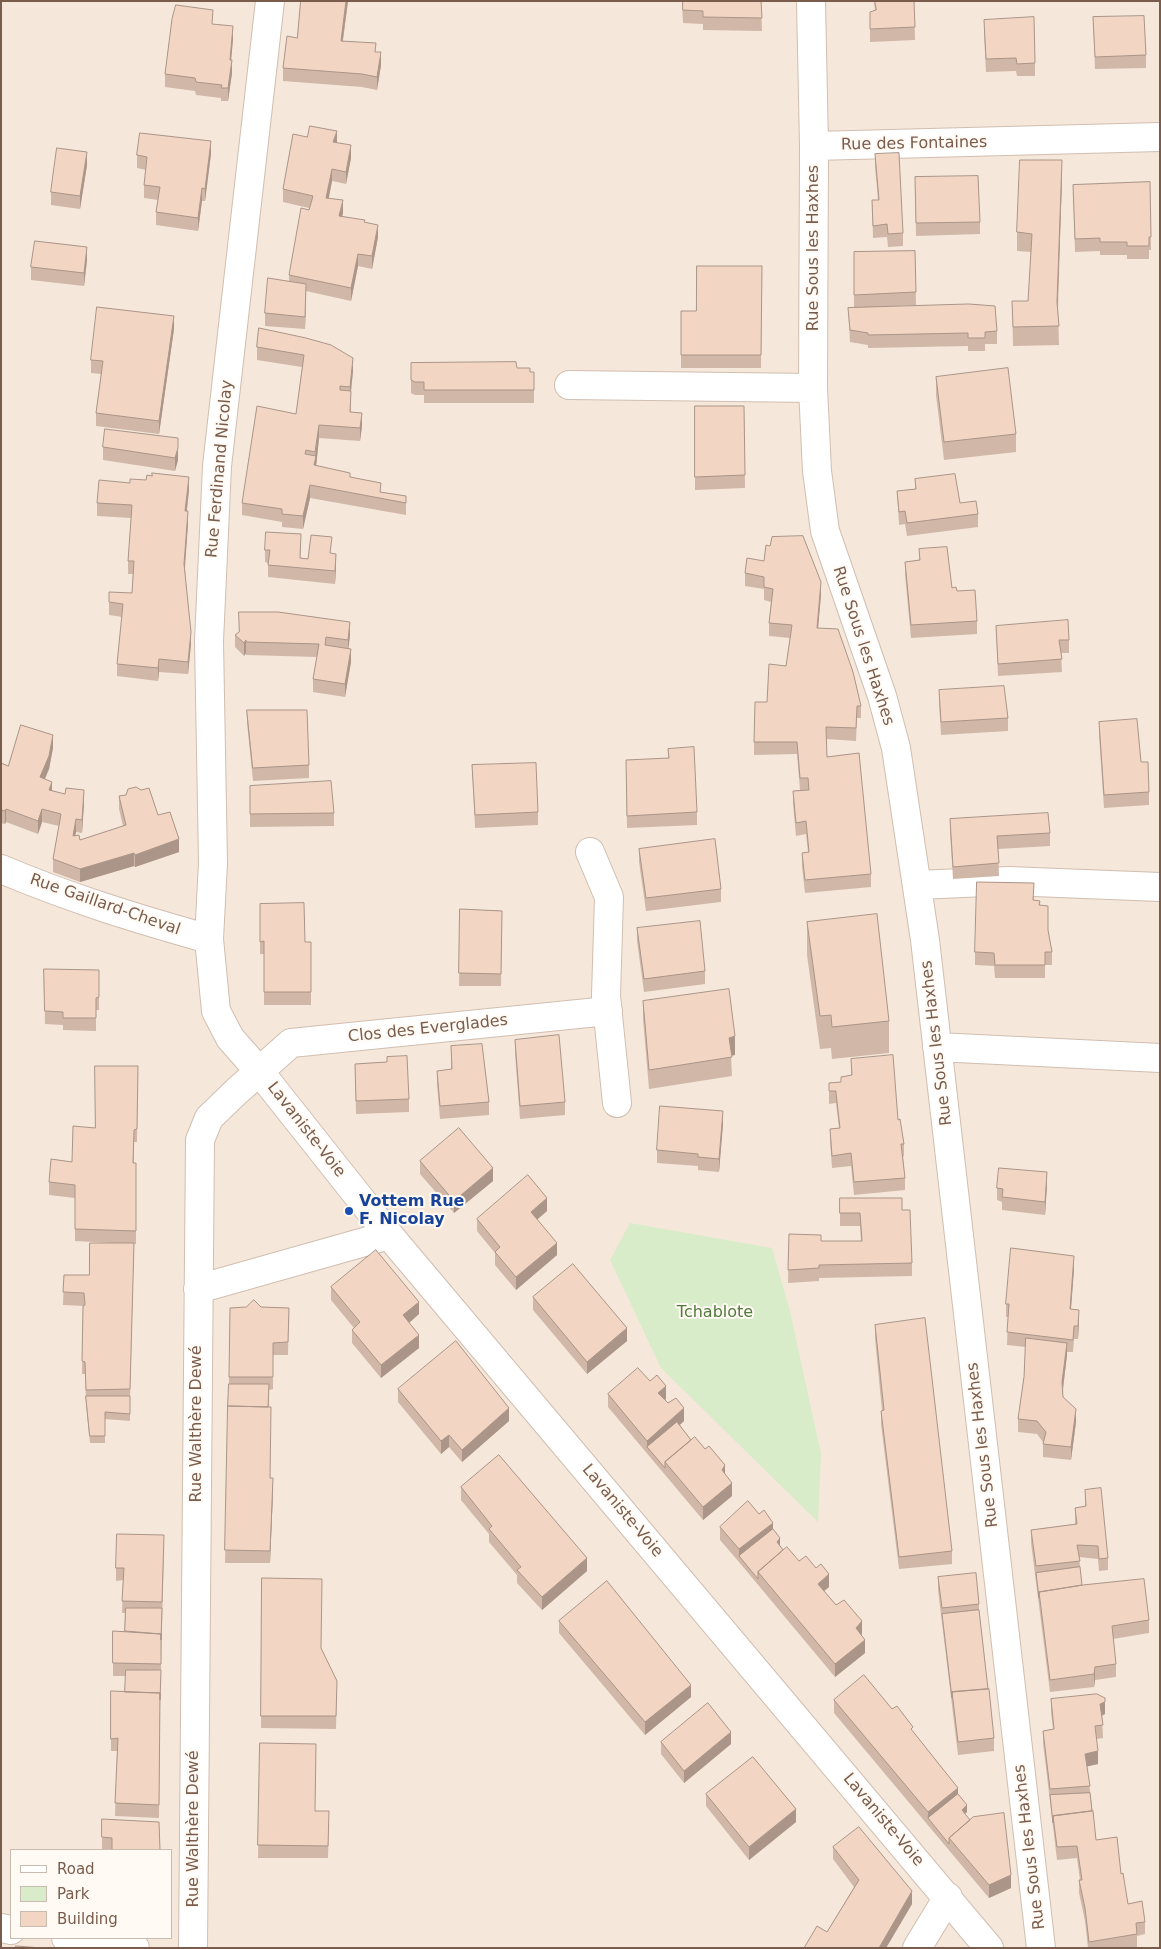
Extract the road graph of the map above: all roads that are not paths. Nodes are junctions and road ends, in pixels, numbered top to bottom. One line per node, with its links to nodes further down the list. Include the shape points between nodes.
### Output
1 (270, 1): 11 (street, Rue Ferdinand Nicolay, via 217,466 209,641 213,863)
2 (811, 1): 4 (street)
3 (1160, 137): 4 (street, Rue des Fontaines)
4 (814, 146): 6 (street, Rue Sous les Haxhes)
5 (569, 385): 6 (street)
6 (813, 388): 9 (street, Rue Sous les Haxhes, via 817,471 825,531 882,696 896,748)
7 (590, 852): 12 (street, via 609,896)
8 (1, 869): 11 (street, Rue Gaillard-Cheval, via 122,914)
9 (917, 886): 10 (street, via 1008,881); 13 (street, Rue Sous les Haxhes)
10 (1160, 886)
11 (210, 939): 15 (street, via 216,1011 230,1038)
12 (608, 1011): 15 (street, Clos des Everglades, via 291,1044); 16 (street)
13 (937, 1047): 14 (street); 25 (street, Rue Sous les Haxhes)
14 (1160, 1058)
15 (259, 1071): 17 (street, Lavaniste-Voie); 18 (street, Rue Walthère Dewé, via 209,1118 200,1140)
16 (617, 1102)
17 (389, 1235): 18 (street); 19 (street, Lavaniste-Voie)
18 (198, 1290): 22 (street, Rue Walthère Dewé)
19 (948, 1897): 23 (street); 24 (street, Lavaniste-Voie)
20 (73, 1939): 21 (street)
21 (136, 1948)
22 (193, 1948)
23 (917, 1948)
24 (989, 1948)
25 (1041, 1948)

